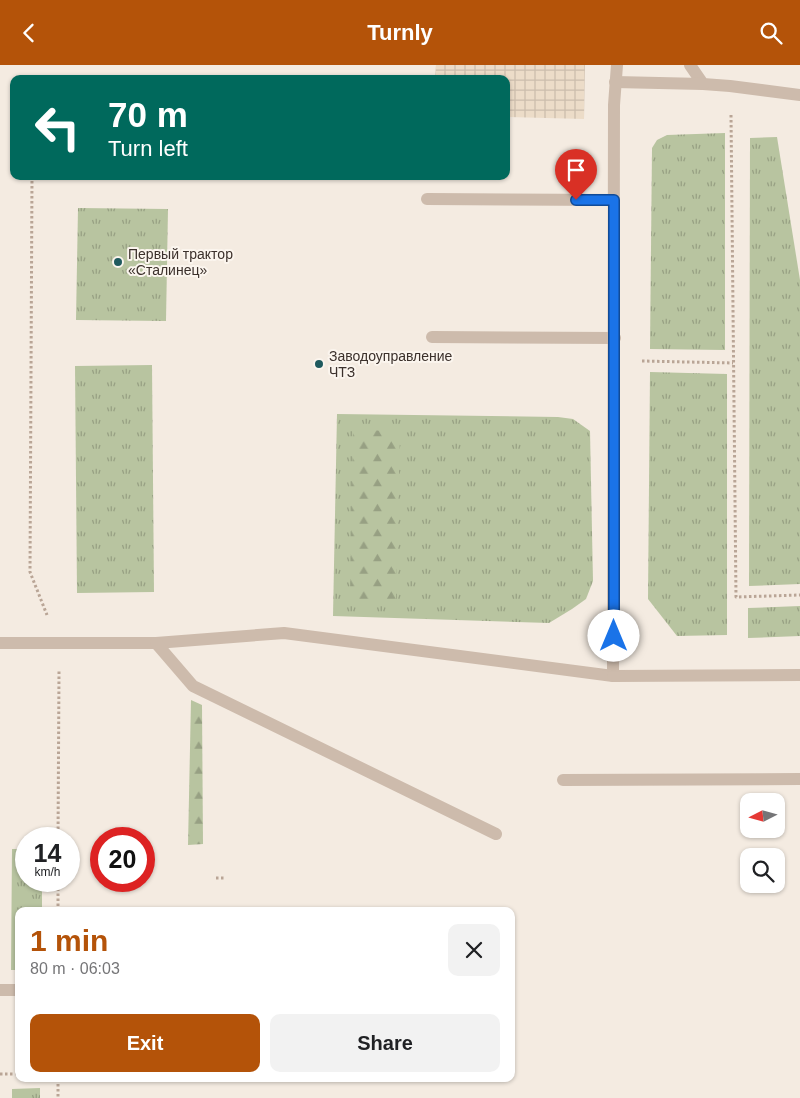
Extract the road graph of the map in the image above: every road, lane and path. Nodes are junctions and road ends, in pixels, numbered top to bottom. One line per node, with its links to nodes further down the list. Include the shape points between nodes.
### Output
1 (617, 65): 3 (lane)
2 (690, 65): 4 (lane)
3 (615, 83): 4 (lane); 9 (lane)
4 (703, 84): 5 (lane)
5 (730, 85): 6 (lane); 13 (path)
6 (800, 95)
7 (32, 180): 16 (path, via 30,572)
8 (428, 199): 9 (lane)
9 (614, 200): 11 (lane)
10 (432, 337): 11 (lane)
11 (615, 338): 12 (lane)
12 (615, 360): 13 (path); 19 (lane)
13 (733, 363): 14 (path, via 736,597)
14 (800, 595)
15 (0, 643): 16 (lane)
16 (59, 643): 17 (lane); 22 (path)
17 (156, 643): 19 (lane, via 284,633); 23 (lane, via 193,686)
18 (800, 675): 19 (lane)
19 (614, 676)
20 (800, 779): 21 (lane)
21 (563, 780)
22 (58, 827)
23 (496, 834)
24 (216, 878): 25 (path)
25 (224, 879)
26 (58, 892): 27 (path)
27 (58, 907)
28 (0, 990): 29 (lane)
29 (15, 990)
30 (0, 1074): 31 (path)
31 (15, 1074)
32 (58, 1082): 33 (path)
33 (58, 1098)

